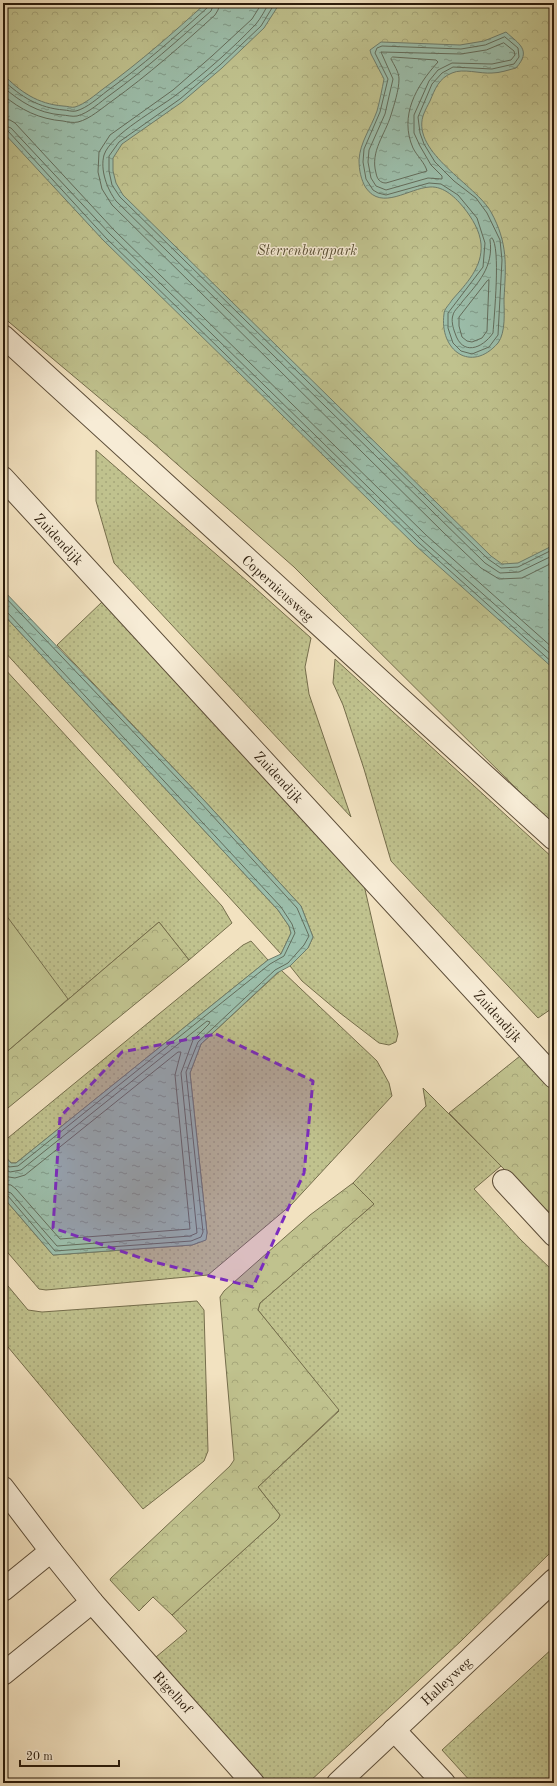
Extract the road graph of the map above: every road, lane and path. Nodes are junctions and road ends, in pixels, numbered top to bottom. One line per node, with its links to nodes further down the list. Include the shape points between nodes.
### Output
1 (3, 336): 3 (street, Copernicusweg)
2 (3, 478): 4 (street, Zuidendijk)
3 (554, 839)
4 (554, 1078)
5 (504, 1181): 6 (street)
6 (554, 1234)
7 (3, 1488): 8 (street, Rigelhof)
8 (51, 1551): 10 (street); 11 (street, Rigelhof)
9 (554, 1580): 13 (street, Halleyweg)
10 (3, 1590)
11 (92, 1602): 12 (street); 14 (street, Rigelhof)
12 (3, 1674)
13 (394, 1730): 15 (street, Halleyweg); 16 (street)
14 (253, 1783)
15 (338, 1783)
16 (444, 1783)

